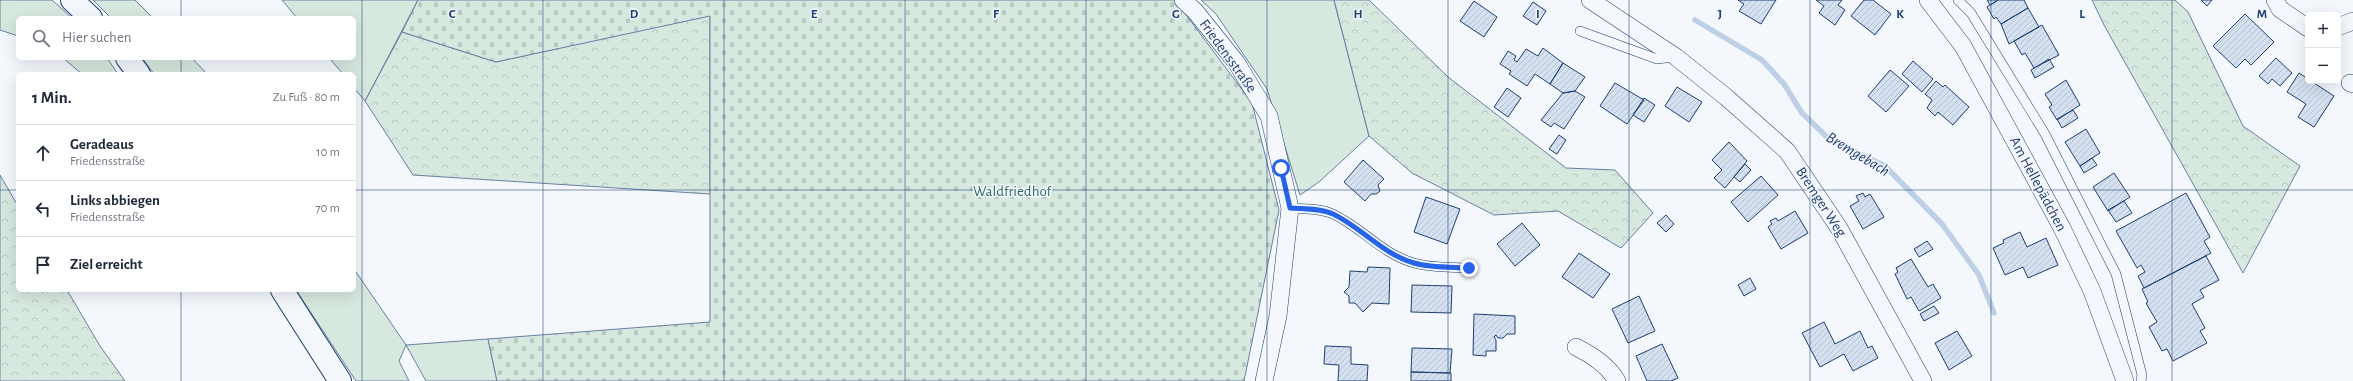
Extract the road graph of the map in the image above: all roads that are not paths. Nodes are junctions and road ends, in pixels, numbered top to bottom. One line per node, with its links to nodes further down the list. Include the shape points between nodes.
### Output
1 (72, 0): 7 (main road)
2 (1183, 0): 15 (street, Friedensstraße, via 1236,62 1269,116)
3 (1590, 0): 12 (street, Bremger Weg)
4 (1928, 0): 23 (street, Am Hellepädchen, via 1964,46 2062,228 2092,290)
5 (1958, 0): 24 (lane, Am Hellepädchen, via 1971,13 2045,134 2116,274 2142,375)
6 (2275, 0): 9 (street, via 2280,8)
7 (89, 16)
8 (2353, 21): 10 (street)
9 (2305, 26)
10 (2341, 26)
11 (1580, 31): 12 (lane, via 1657,59)
12 (1676, 57): 22 (street, Bremger Weg, via 1787,151 1839,228)
13 (128, 60): 14 (main road)
14 (137, 72)
15 (1290, 208): 16 (lane, via 1314,209 1332,214 1385,250 1413,263 1432,267); 20 (street, Friedensstraße, via 1278,316)
16 (1469, 268)
17 (283, 292): 19 (main road)
18 (1576, 347): 21 (street, via 1596,358)
19 (340, 381)
20 (1264, 381)
21 (1617, 381)
22 (1923, 381)
23 (2125, 381)
24 (2141, 381)

